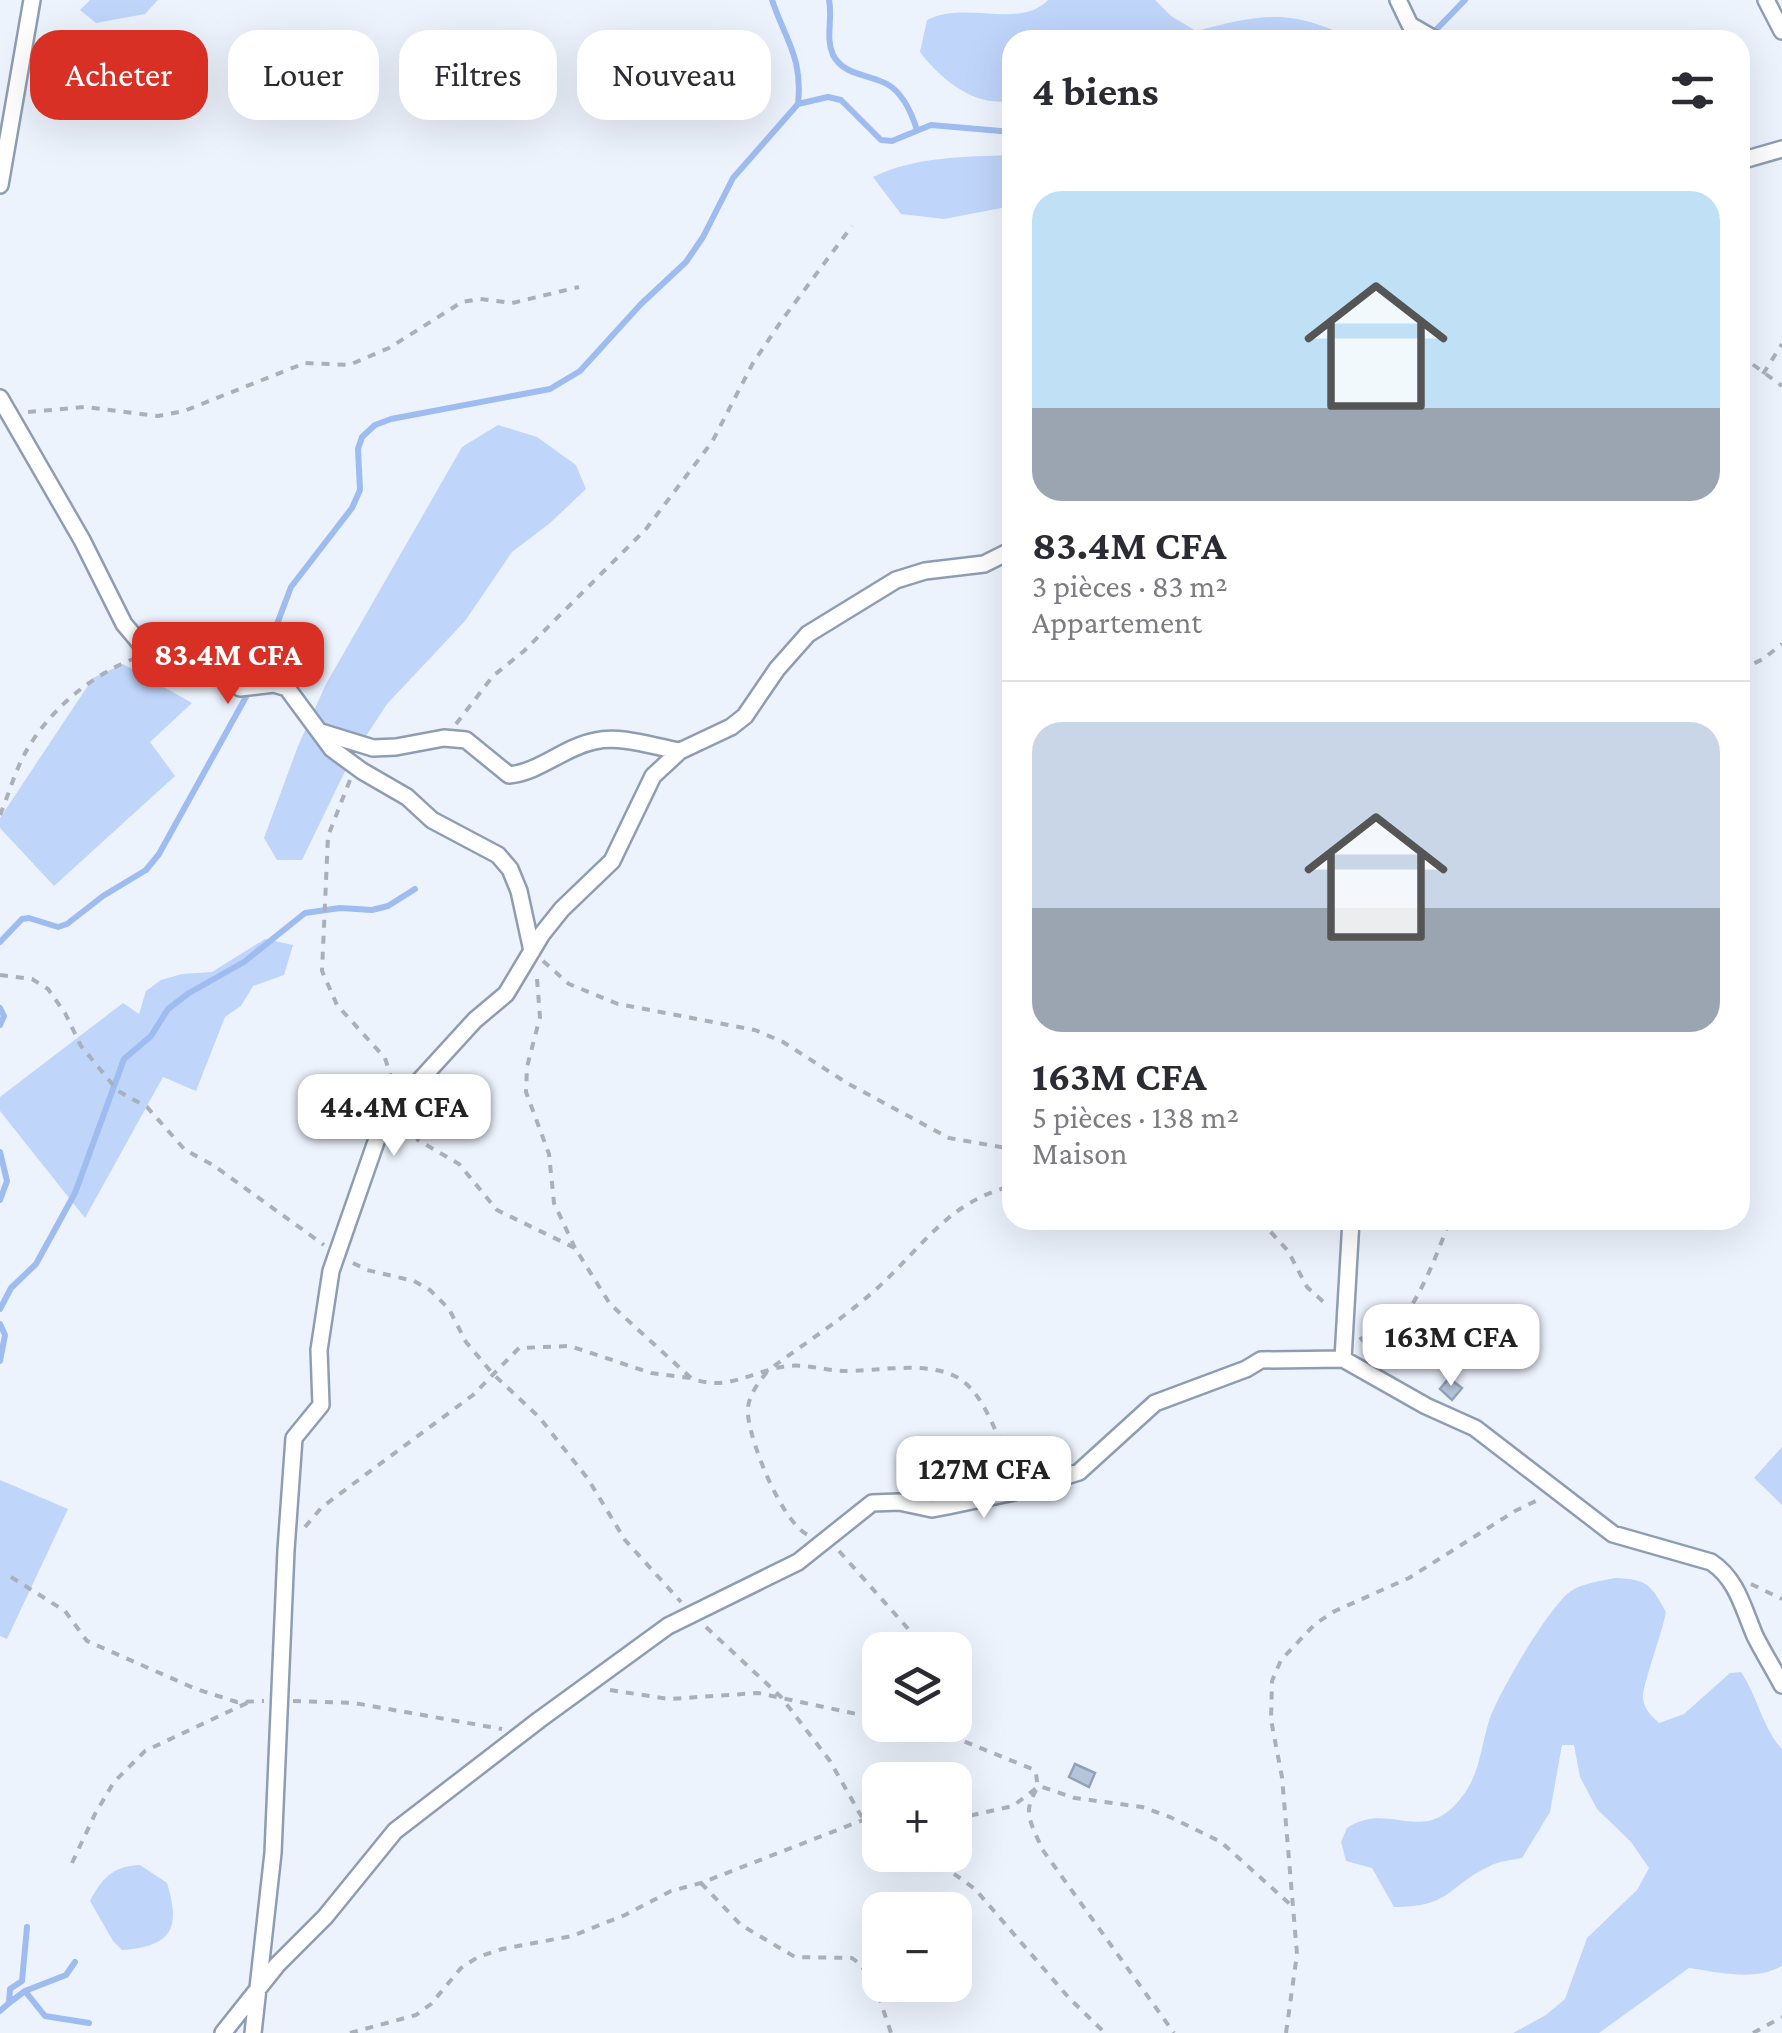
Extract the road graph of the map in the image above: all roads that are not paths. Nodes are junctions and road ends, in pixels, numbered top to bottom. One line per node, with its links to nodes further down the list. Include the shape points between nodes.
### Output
1 (32, 0): 8 (street)
2 (1398, 0): 4 (street)
3 (1766, 0): 5 (street)
4 (1417, 30)
5 (1782, 31)
6 (1782, 149): 7 (street)
7 (1750, 158)
8 (0, 185)
9 (0, 398): 11 (street, via 140,644 168,660 219,668 240,688 287,688)
10 (1002, 555): 12 (street, via 896,580 808,634 731,728)
11 (321, 732): 12 (street, via 372,748 466,740 508,776 595,741); 13 (street, via 332,749 432,820 498,855 519,891)
12 (680, 751): 13 (street, via 653,776 612,861 562,909)
13 (532, 951): 17 (street, via 506,994 378,1136 331,1272 319,1350 321,1405 294,1438 273,1853)
14 (1349, 1230): 15 (street)
15 (1343, 1359): 16 (street, via 1474,1428 1613,1534 1724,1571); 17 (street, via 1262,1360 1156,1402 1079,1472 932,1509 872,1503 798,1562 668,1626 395,1832)
16 (1782, 1685)
17 (256, 1991): 18 (street); 19 (street)
18 (223, 2033)
19 (253, 2033)

